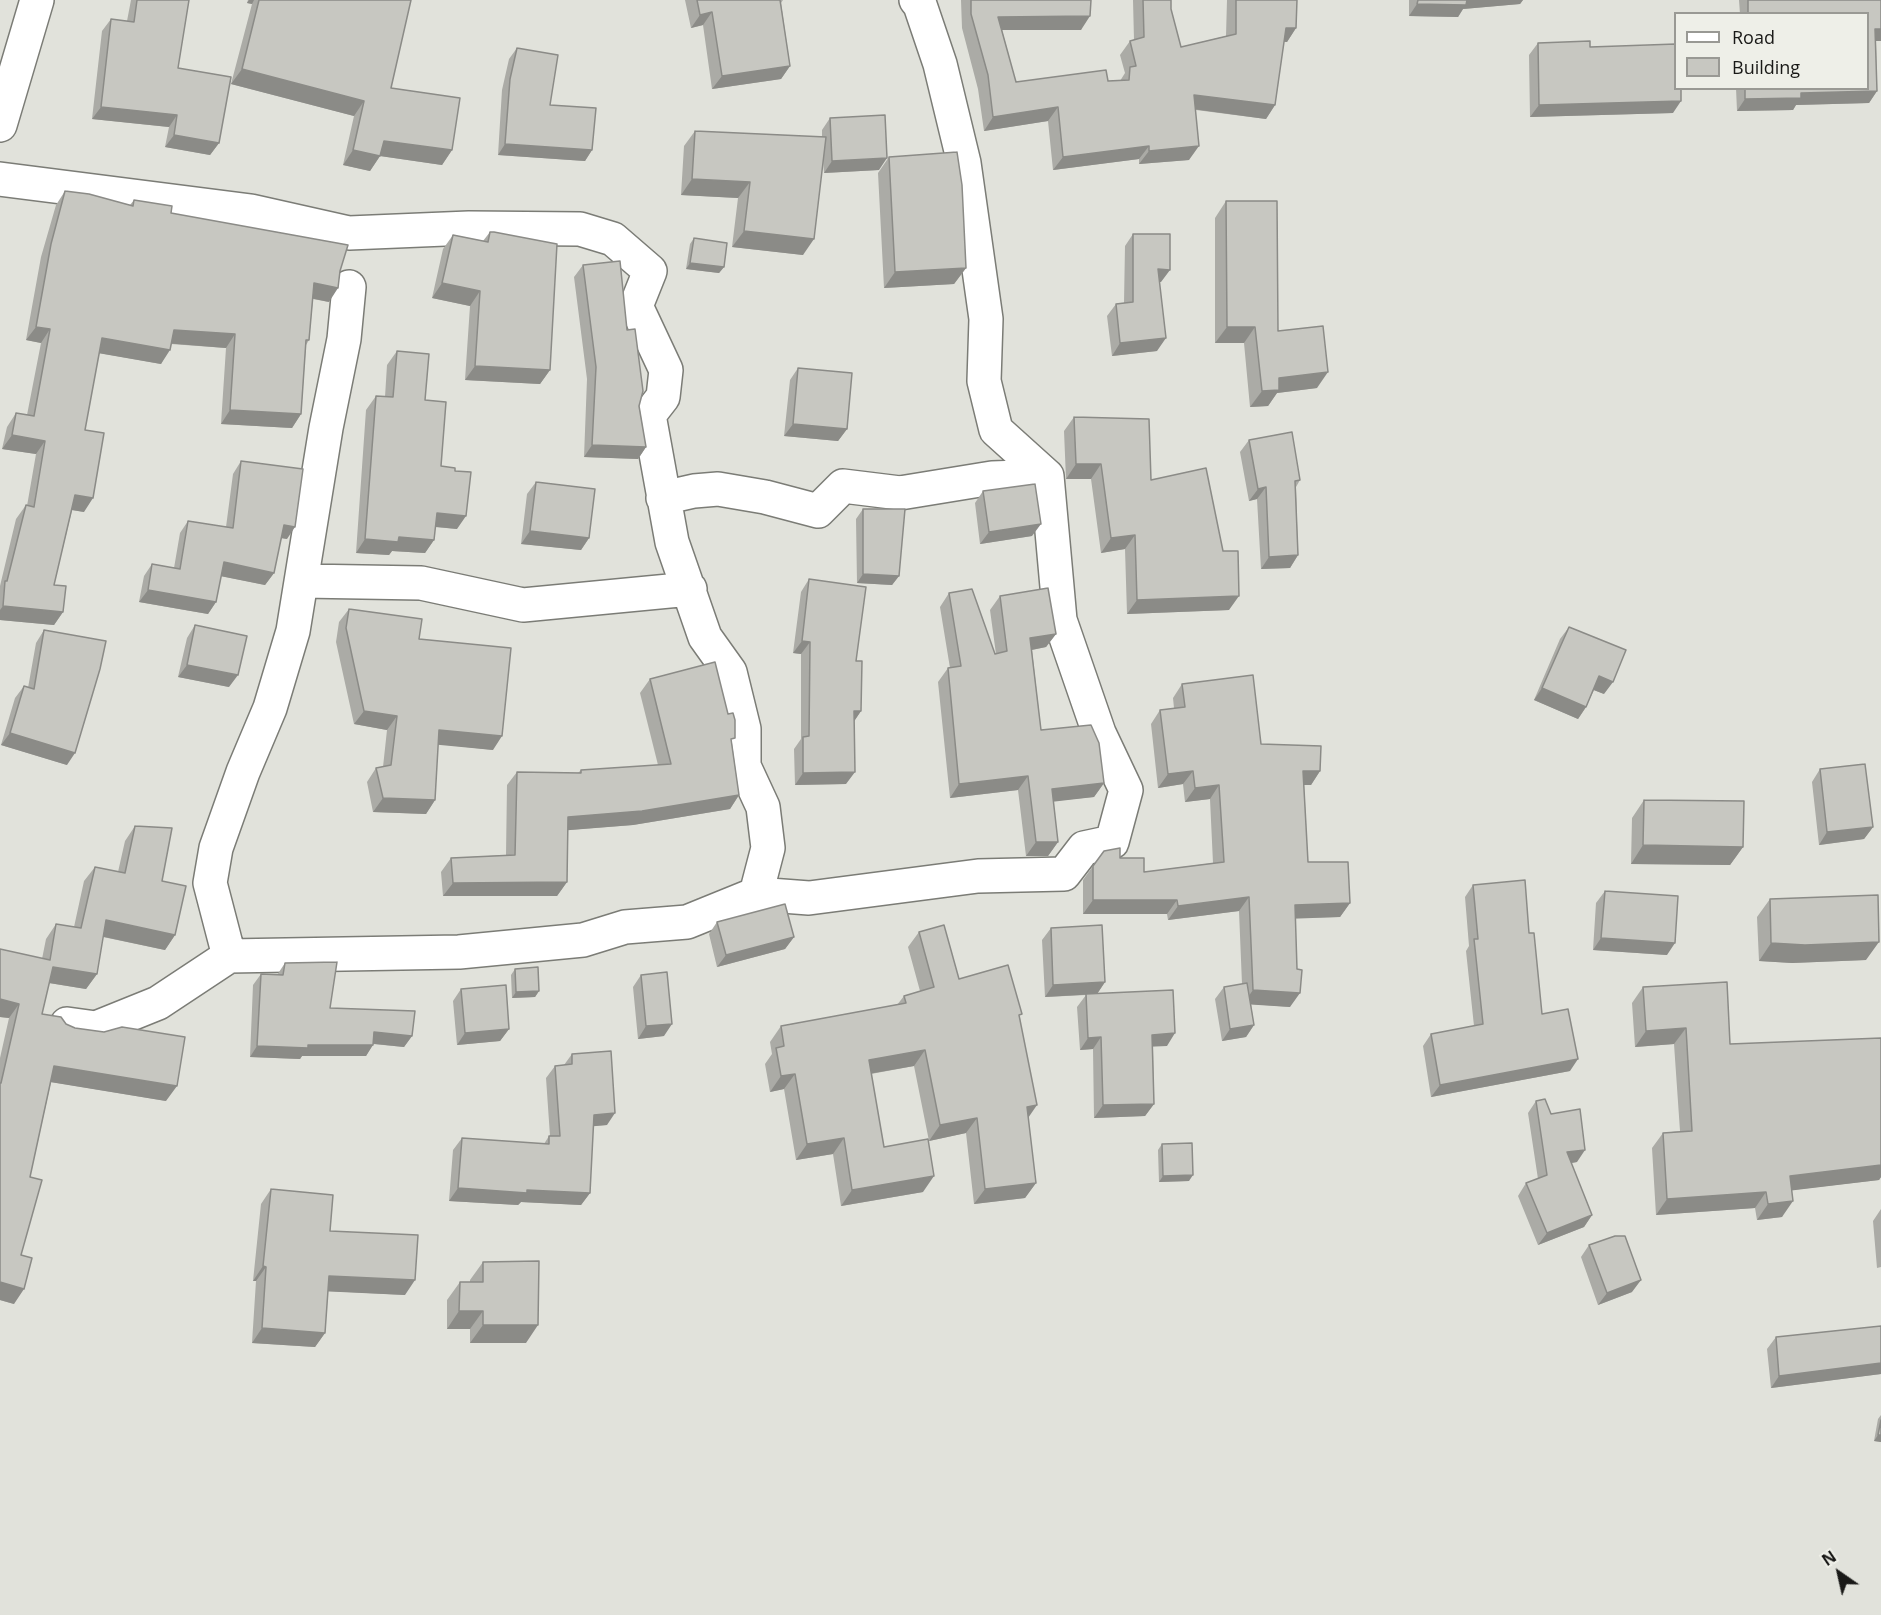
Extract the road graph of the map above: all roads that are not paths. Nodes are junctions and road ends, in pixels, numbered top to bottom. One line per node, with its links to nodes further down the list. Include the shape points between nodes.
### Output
1 (37, 0): 3 (street)
2 (916, 0): 6 (street, via 940,64 964,163 986,319 984,381 996,430)
3 (0, 125)
4 (0, 178): 7 (street, via 251,211 350,233 580,229 613,239 650,271 636,306 666,370 663,397 649,415)
5 (349, 286): 8 (street, via 344,339 322,450)
6 (1047, 476): 7 (street, via 993,478 900,493 843,486 818,511 718,489); 10 (street, via 1060,620 1100,733 1126,790 1112,842 1084,848 1064,874 978,876 808,898)
7 (663, 498): 9 (street, via 672,542)
8 (303, 581): 9 (street, via 421,583 523,605); 11 (street, via 270,708 216,848 210,883)
9 (690, 589): 10 (street, via 705,637 730,672 744,729 744,766 763,807 768,848)
10 (756, 894): 11 (street, via 687,922 625,927 584,940 459,952)
11 (229, 956): 12 (street, via 158,1003 96,1028)
12 (67, 1024)

